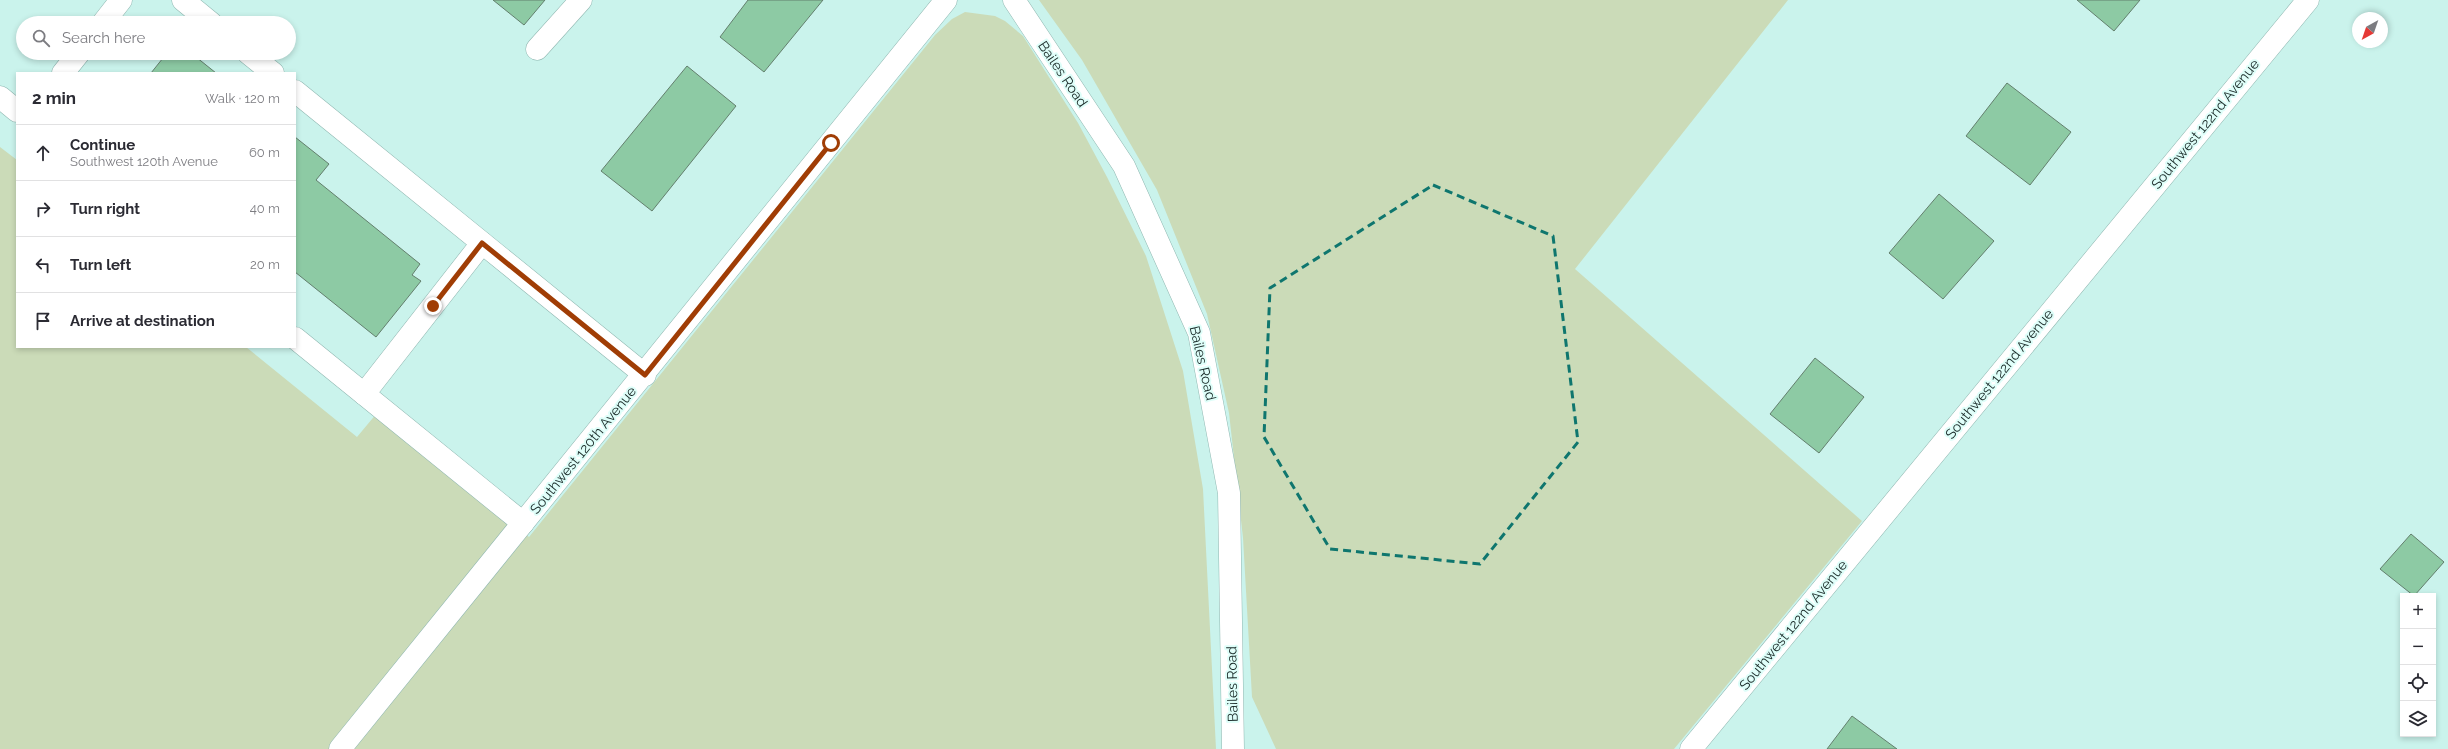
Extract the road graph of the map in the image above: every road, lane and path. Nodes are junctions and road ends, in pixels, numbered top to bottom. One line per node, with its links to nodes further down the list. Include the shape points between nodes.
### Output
1 (122, 0): 7 (street)
2 (183, 0): 8 (street)
3 (581, 0): 9 (street)
4 (946, 0): 19 (street, Southwest 120th Avenue)
5 (1014, 0): 22 (street, Bailes Road, via 1124,166 1199,333 1229,494)
6 (2308, 0): 24 (street, Southwest 122nd Avenue)
7 (109, 16)
8 (202, 16)
9 (537, 49)
10 (73, 60): 12 (street)
11 (257, 60): 13 (street)
12 (64, 72)
13 (272, 72)
14 (296, 92): 17 (street)
15 (0, 97): 16 (street)
16 (16, 110)
17 (482, 243): 19 (street); 20 (street)
18 (296, 339): 20 (street)
19 (645, 375): 21 (street, Southwest 120th Avenue)
20 (364, 394): 21 (street)
21 (524, 523): 23 (street, Southwest 120th Avenue)
22 (1234, 748)
23 (340, 749)
24 (1690, 749)

